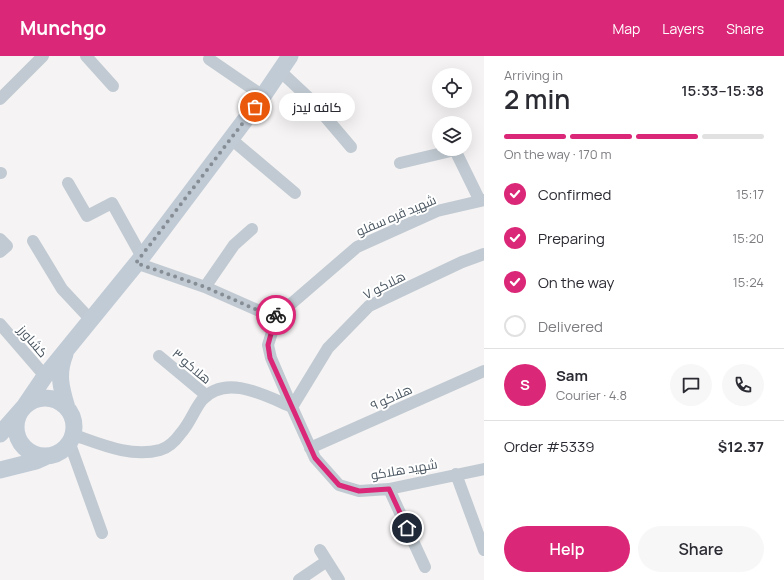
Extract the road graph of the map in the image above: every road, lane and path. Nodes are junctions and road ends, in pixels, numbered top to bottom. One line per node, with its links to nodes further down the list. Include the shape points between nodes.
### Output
1 (43, 56): 8 (street)
2 (86, 56): 6 (street)
3 (290, 56): 5 (main road)
4 (209, 59): 7 (street)
5 (280, 71): 7 (main road); 10 (street, via 311,100)
6 (113, 86)
7 (263, 96): 9 (main road)
8 (0, 99)
9 (231, 139): 13 (street); 20 (main road)
10 (351, 147)
11 (400, 163): 14 (street, via 455,150)
12 (68, 183): 20 (street, via 87,216 112,203)
13 (295, 193)
14 (482, 200): 22 (street, شهید قره سفلو, via 437,211 357,246)
15 (252, 229): 21 (street, via 234,245)
16 (0, 239): 18 (street, via 7,246)
17 (33, 241): 23 (street, via 62,289)
18 (0, 252)
19 (484, 254): 31 (street, هلاکو ۷, via 369,306 328,348)
20 (139, 260): 21 (street); 23 (main road)
21 (205, 287): 22 (street, via 264,313)
22 (277, 316): 31 (street, شهید هلاکو, via 268,345 270,358)
23 (91, 320): 25 (main road)
24 (0, 324): 28 (street, کشاورز)
25 (66, 350): 28 (main road); 32 (main road, via 60,367 62,390)
26 (159, 356): 29 (street, هلاکو ۳)
27 (484, 371): 35 (street, هلاکو ۹)
28 (45, 376): 30 (main road)
29 (207, 396): 31 (street, via 214,390 230,388 254,391); 34 (street, via 175,440 160,450 134,452)
30 (24, 407): 32 (main road, via 41,398 60,402); 33 (main road); 36 (main road, via 16,424 20,443 27,450)
31 (292, 407): 35 (street, شهید هلاکو)
32 (68, 408): 34 (main road, via 75,426)
33 (0, 434)
34 (72, 439): 36 (main road, via 63,451); 41 (street)
35 (310, 448): 40 (street, شهید هلاکو, via 315,458 339,485 359,491)
36 (45, 457): 38 (main road)
37 (484, 469): 39 (street, شهید هلاکو)
38 (0, 470)
39 (456, 474): 40 (street, شهید هلاکو); 43 (street)
40 (389, 489): 45 (street)
41 (102, 533)
42 (320, 550): 44 (street)
43 (484, 550)
44 (327, 561): 46 (street); 47 (street)
45 (425, 567)
46 (299, 580)
47 (339, 580)

